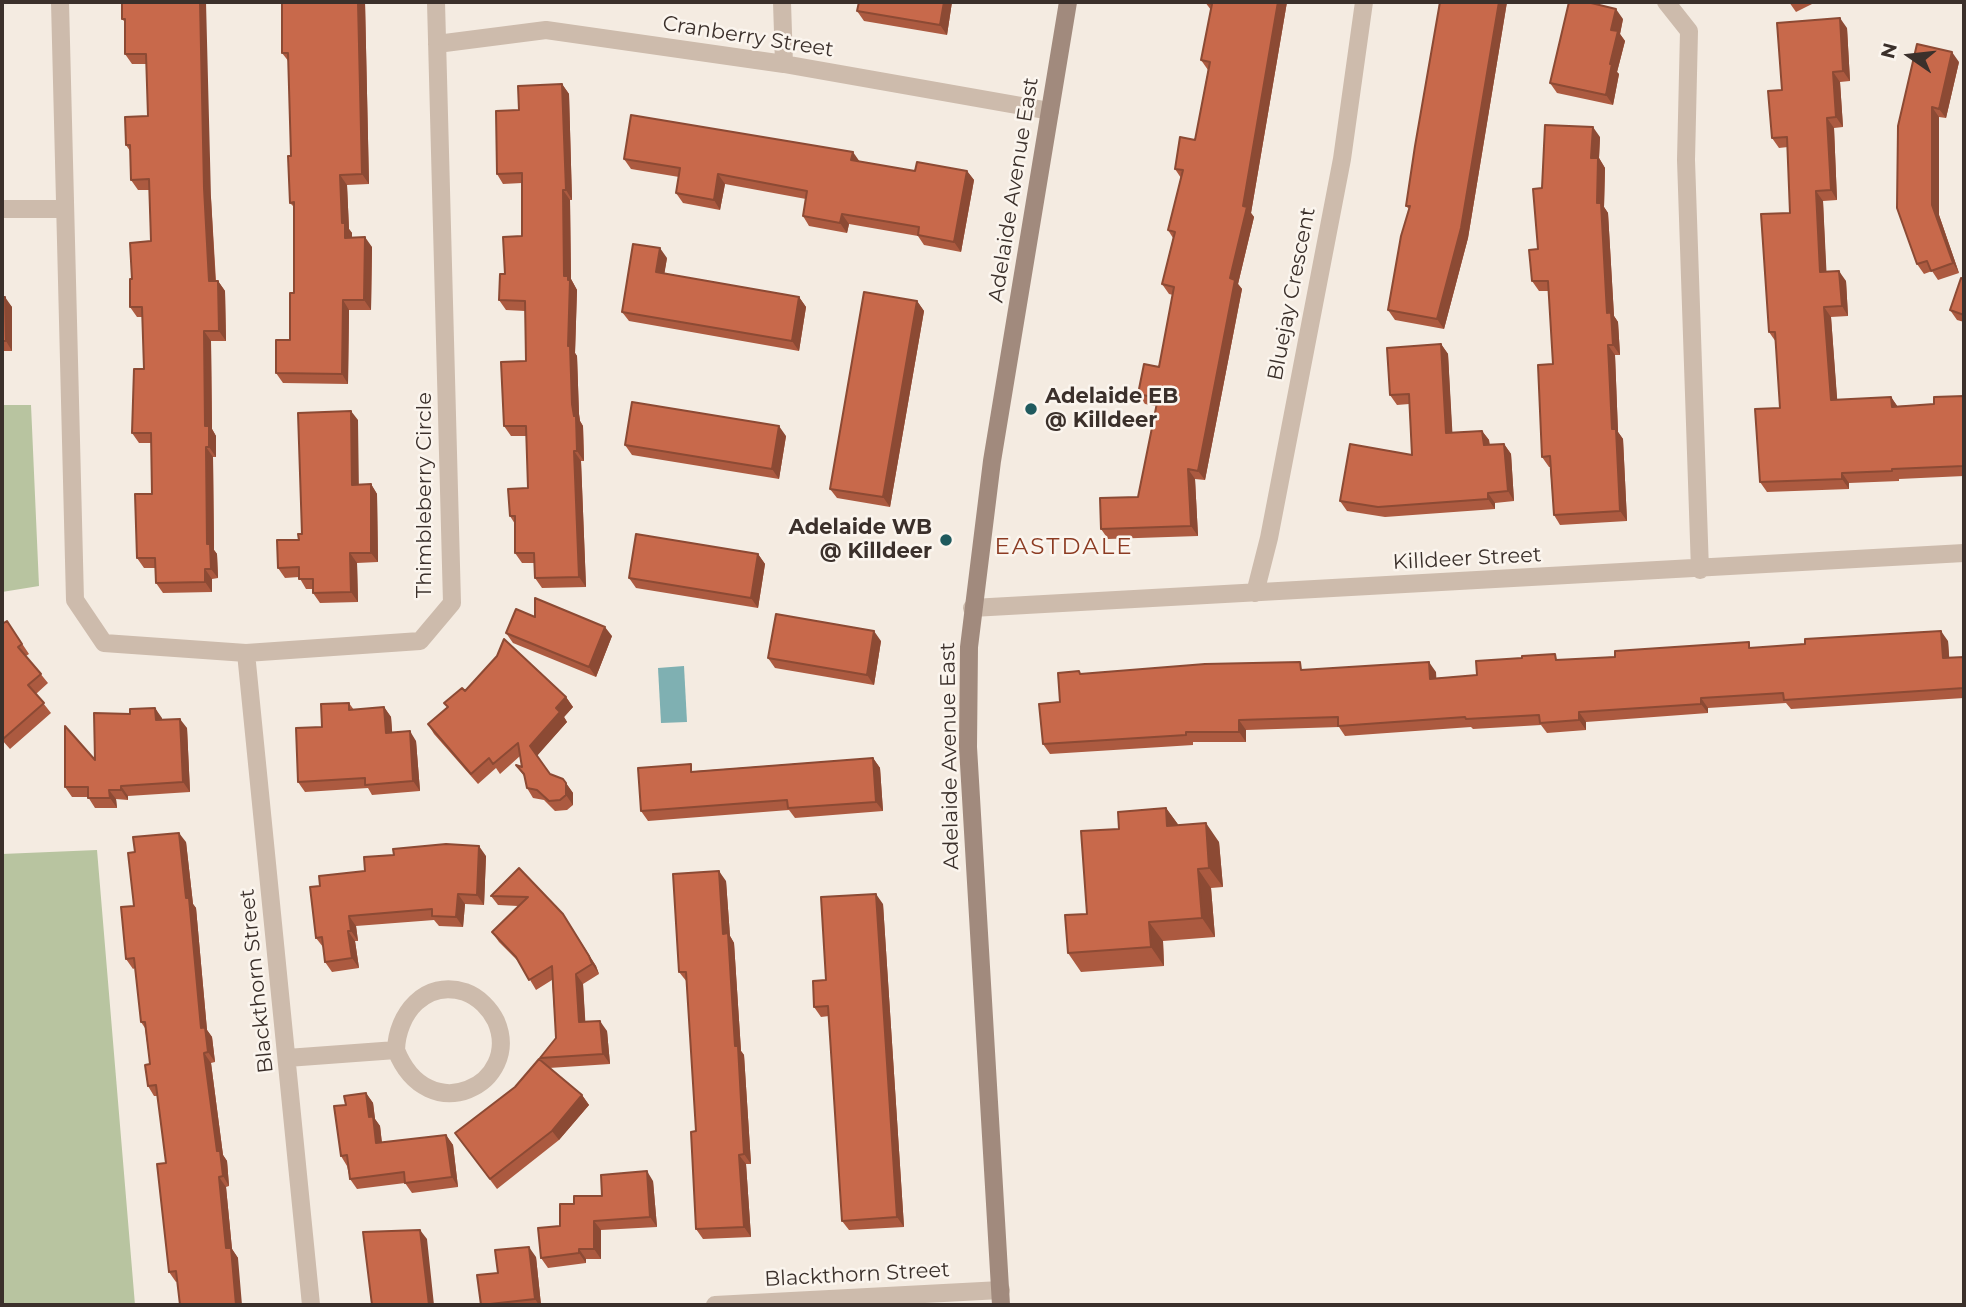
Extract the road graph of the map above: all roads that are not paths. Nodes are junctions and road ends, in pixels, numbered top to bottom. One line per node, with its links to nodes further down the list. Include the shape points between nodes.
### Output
1 (60, 2): 11 (street, Thimbleberry Circle)
2 (436, 2): 7 (street, Thimbleberry Circle)
3 (782, 2): 8 (street)
4 (1068, 2): 9 (main road, Adelaide Avenue East)
5 (1364, 2): 14 (street, Bluejay Crescent, via 1342,159)
6 (1666, 2): 13 (street, via 1689,31 1686,160)
7 (437, 44): 8 (street, Cranberry Street, via 547,30); 16 (street, Thimbleberry Circle, via 452,603 420,641)
8 (784, 64): 9 (street, Cranberry Street)
9 (1049, 111): 15 (main road, Adelaide Avenue East)
10 (2, 209): 11 (street)
11 (64, 209): 16 (street, Thimbleberry Circle, via 75,600 104,643)
12 (1964, 553): 13 (street, Killdeer Street)
13 (1700, 570): 14 (street, Killdeer Street)
14 (1255, 593): 15 (street, Killdeer Street)
15 (972, 608): 19 (main road, Adelaide Avenue East, via 968,747)
16 (246, 653): 18 (street, Blackthorn Street)
17 (396, 1051): 17 (street, via 408,1075 421,1087 455,1094 486,1078 496,1064 499,1029 481,1001 466,993 433,992 406,1012); 18 (street)
18 (287, 1058): 20 (street, Blackthorn Street)
19 (1001, 1298): 21 (street, Blackthorn Street)
20 (310, 1305)
21 (715, 1305)

